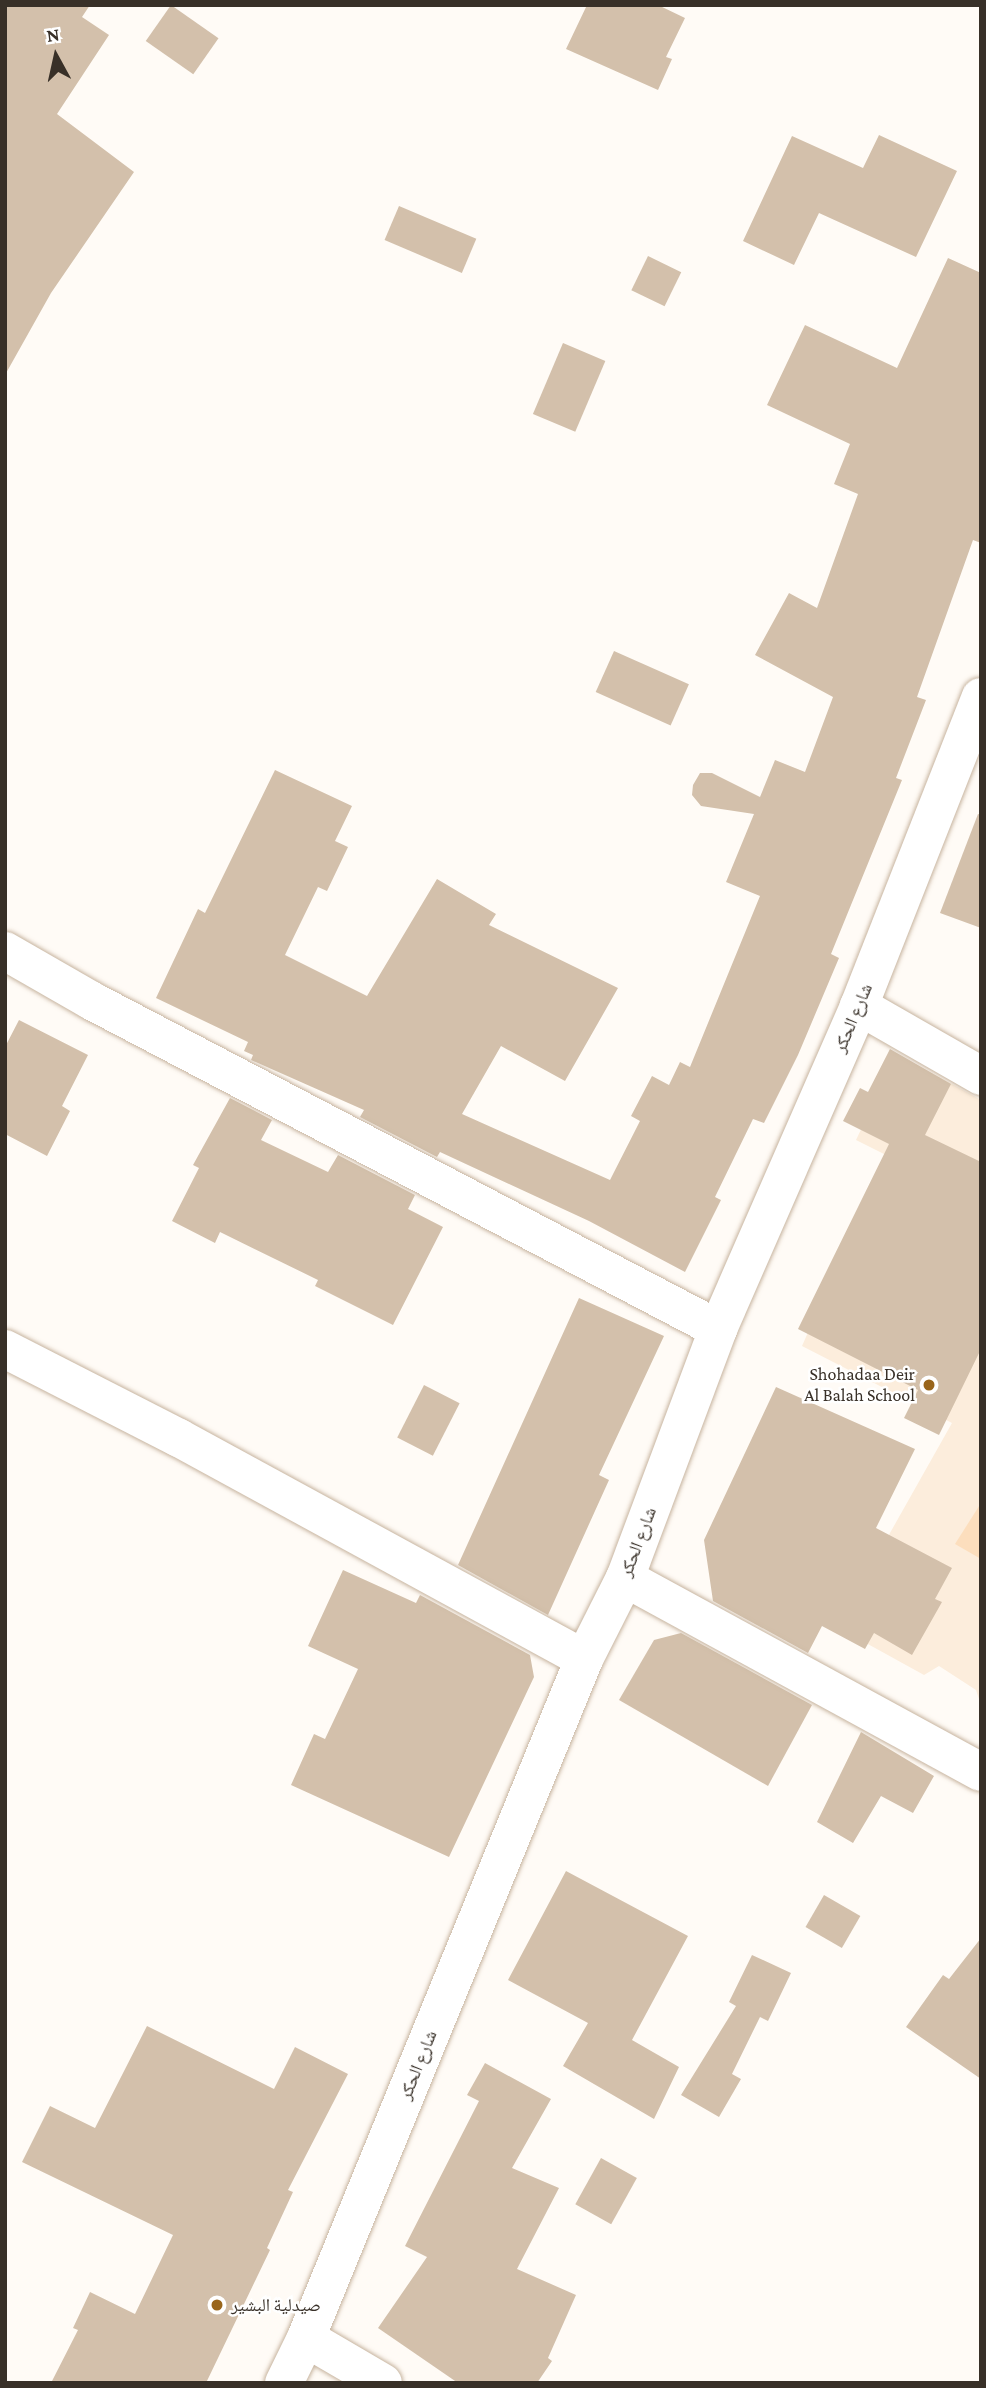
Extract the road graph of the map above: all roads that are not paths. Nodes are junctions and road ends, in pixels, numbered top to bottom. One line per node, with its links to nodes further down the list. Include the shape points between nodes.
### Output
1 (981, 697): 3 (street, شارع الحكر)
2 (5, 951): 5 (street)
3 (859, 1006): 4 (street); 5 (street, شارع الحكر)
4 (981, 1076)
5 (718, 1329): 7 (street, شارع الحكر)
6 (5, 1349): 8 (street)
7 (625, 1578): 8 (street, شارع الحكر); 9 (street)
8 (584, 1659): 10 (street, شارع الحكر)
9 (981, 1772)
10 (306, 2338): 11 (street, شارع الحكر); 12 (street)
11 (284, 2383)
12 (383, 2383)

